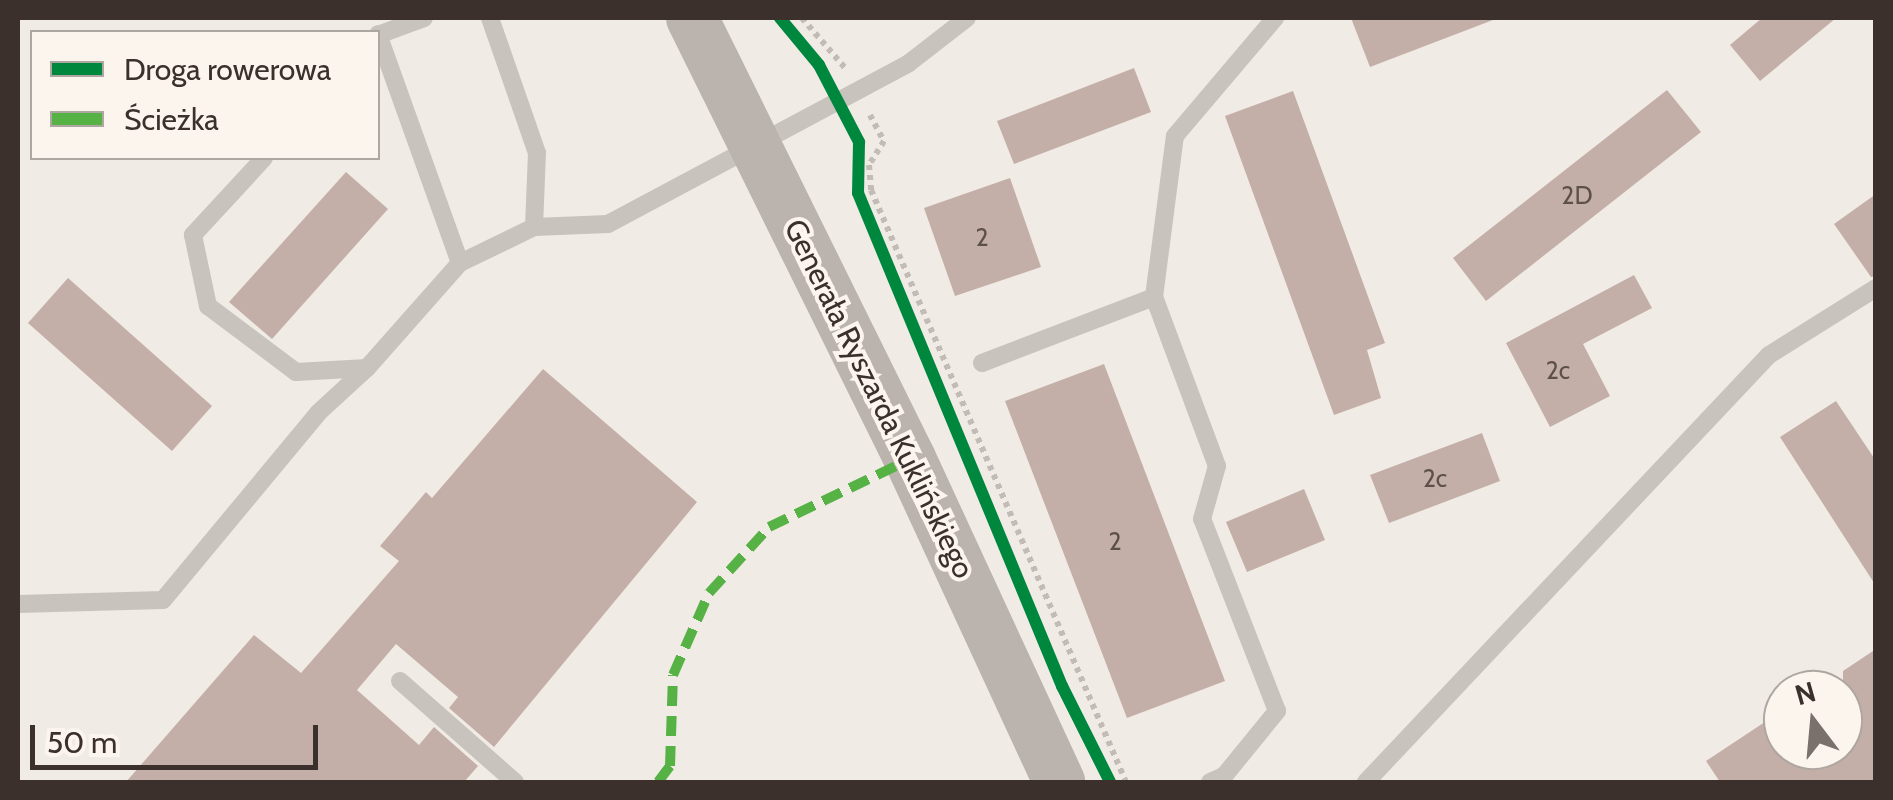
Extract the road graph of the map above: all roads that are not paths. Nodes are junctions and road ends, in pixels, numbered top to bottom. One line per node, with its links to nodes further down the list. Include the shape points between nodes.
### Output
1 (424, 18): 6 (lane)
2 (490, 18): 10 (lane, via 537,153)
3 (692, 18): 8 (main road, Generała Ryszarda Kuklińskiego)
4 (968, 18): 8 (lane, via 929,51)
5 (1275, 18): 13 (lane, via 1175,136)
6 (380, 33)
7 (380, 40): 11 (lane)
8 (758, 148): 10 (lane, via 608,224); 19 (main road, Generała Ryszarda Kuklińskiego)
9 (262, 160): 15 (lane, via 194,235 208,306 296,372)
10 (534, 228): 11 (lane)
11 (460, 263): 15 (lane)
12 (1876, 288): 21 (lane, via 1768,356)
13 (1154, 297): 14 (lane); 20 (lane, via 1217,466 1202,519 1276,711 1224,776)
14 (982, 363)
15 (367, 368): 16 (lane, via 318,413 163,600)
16 (18, 604)
17 (400, 680): 18 (lane)
18 (516, 782)
19 (1059, 782)
20 (1210, 782)
21 (1366, 782)

